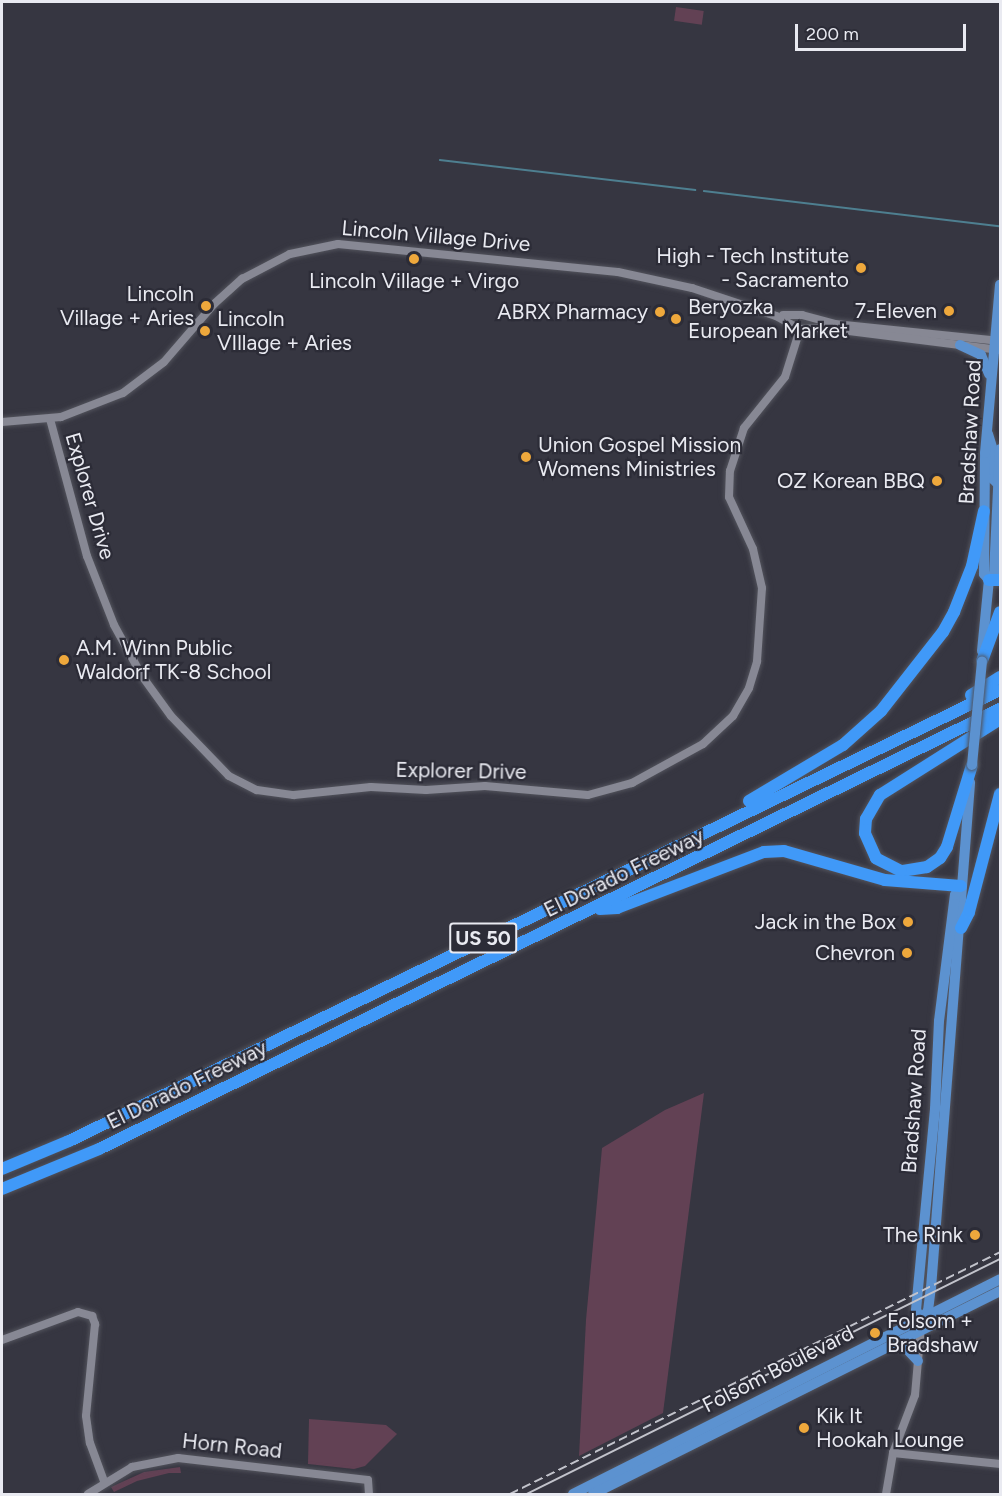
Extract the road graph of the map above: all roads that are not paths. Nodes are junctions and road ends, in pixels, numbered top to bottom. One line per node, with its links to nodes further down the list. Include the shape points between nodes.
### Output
1 (1000, 285): 4 (main road, Bradshaw Road)
2 (802, 323): 3 (street, Lincoln Village Drive); 4 (street, Lincoln Village Drive); 6 (street, Lincoln Village Drive, via 692,288 618,272 364,244 319,246 276,259 242,279 213,304 170,357 135,386 89,409); 6 (street, Explorer Drive, via 785,377 744,428 730,471 729,497 753,549 762,588 756,661 749,688 733,716 703,744 633,783 588,795 485,786 426,790 371,787 294,795 257,790 229,776 171,716 118,633 90,566)
3 (960, 345): 4 (street, Lincoln Village Drive); 5 (main road, via 981,355)
4 (997, 345): 5 (main road, Bradshaw Road)
5 (991, 378): 8 (main road, Bradshaw Road)
6 (50, 419): 7 (street, Lincoln Village Drive)
7 (2, 422)
8 (986, 428): 10 (main road, via 993,450 993,479); 11 (main road, Bradshaw Road)
9 (1000, 449): 10 (main road, Bradshaw Road)
10 (999, 485): 12 (main road, Bradshaw Road)
11 (984, 511): 12 (main road, Bradshaw Road, via 984,574); 22 (highway, via 972,566 954,612 881,711 843,745)
12 (995, 580): 14 (main road, Bradshaw Road)
13 (1000, 612): 14 (highway)
14 (982, 661): 20 (main road, Bradshaw Road, bridge)
15 (1000, 676): 19 (highway)
16 (1000, 690): 19 (highway, El Dorado Freeway / US 50)
17 (1000, 709): 24 (highway, El Dorado Freeway / US 50)
18 (1000, 719): 20 (highway, via 880,795 871,806 865,826 876,858 901,871 927,867 940,858 947,847)
19 (920, 728): 22 (highway, El Dorado Freeway / US 50)
20 (972, 765): 23 (main road, Bradshaw Road)
21 (1000, 794): 25 (highway)
22 (670, 847): 28 (highway, El Dorado Freeway / US 50, via 69,1141)
23 (961, 886): 24 (highway, via 885,880 784,851 746,859 617,908); 25 (main road, Bradshaw Road); 26 (main road, Bradshaw Road, via 955,895)
24 (592, 910): 29 (highway, El Dorado Freeway / US 50, via 99,1149)
25 (961, 928): 27 (main road, Bradshaw Road)
26 (944, 981): 27 (main road, via 952,995); 34 (main road, Bradshaw Road, via 916,1310)
27 (953, 1027): 31 (main road, Bradshaw Road)
28 (2, 1169)
29 (2, 1189)
30 (1000, 1279): 33 (main road, Folsom Boulevard)
31 (931, 1288): 33 (main road, via 940,1302); 34 (main road, Bradshaw Road, via 928,1311)
32 (1000, 1291): 34 (main road, Folsom Boulevard)
33 (951, 1303): 34 (main road, Folsom Boulevard)
34 (921, 1325): 36 (main road, Folsom Boulevard); 37 (street, Bradshaw Road); 43 (main road, Folsom Boulevard)
35 (2, 1340): 40 (street, via 80,1312 92,1316 95,1324 86,1416 90,1443)
36 (892, 1343): 37 (main road, via 905,1347); 44 (main road, Folsom Boulevard)
37 (918, 1361): 38 (street, Bradshaw Road, via 912,1409)
38 (893, 1453): 39 (street); 45 (street, Bradshaw Road)
39 (1000, 1464)
40 (104, 1481): 41 (street, Horn Road); 42 (street, Horn Road, via 144,1462 184,1458 368,1480)
41 (88, 1494)
42 (369, 1494)
43 (573, 1494)
44 (593, 1494)
45 (886, 1494)

